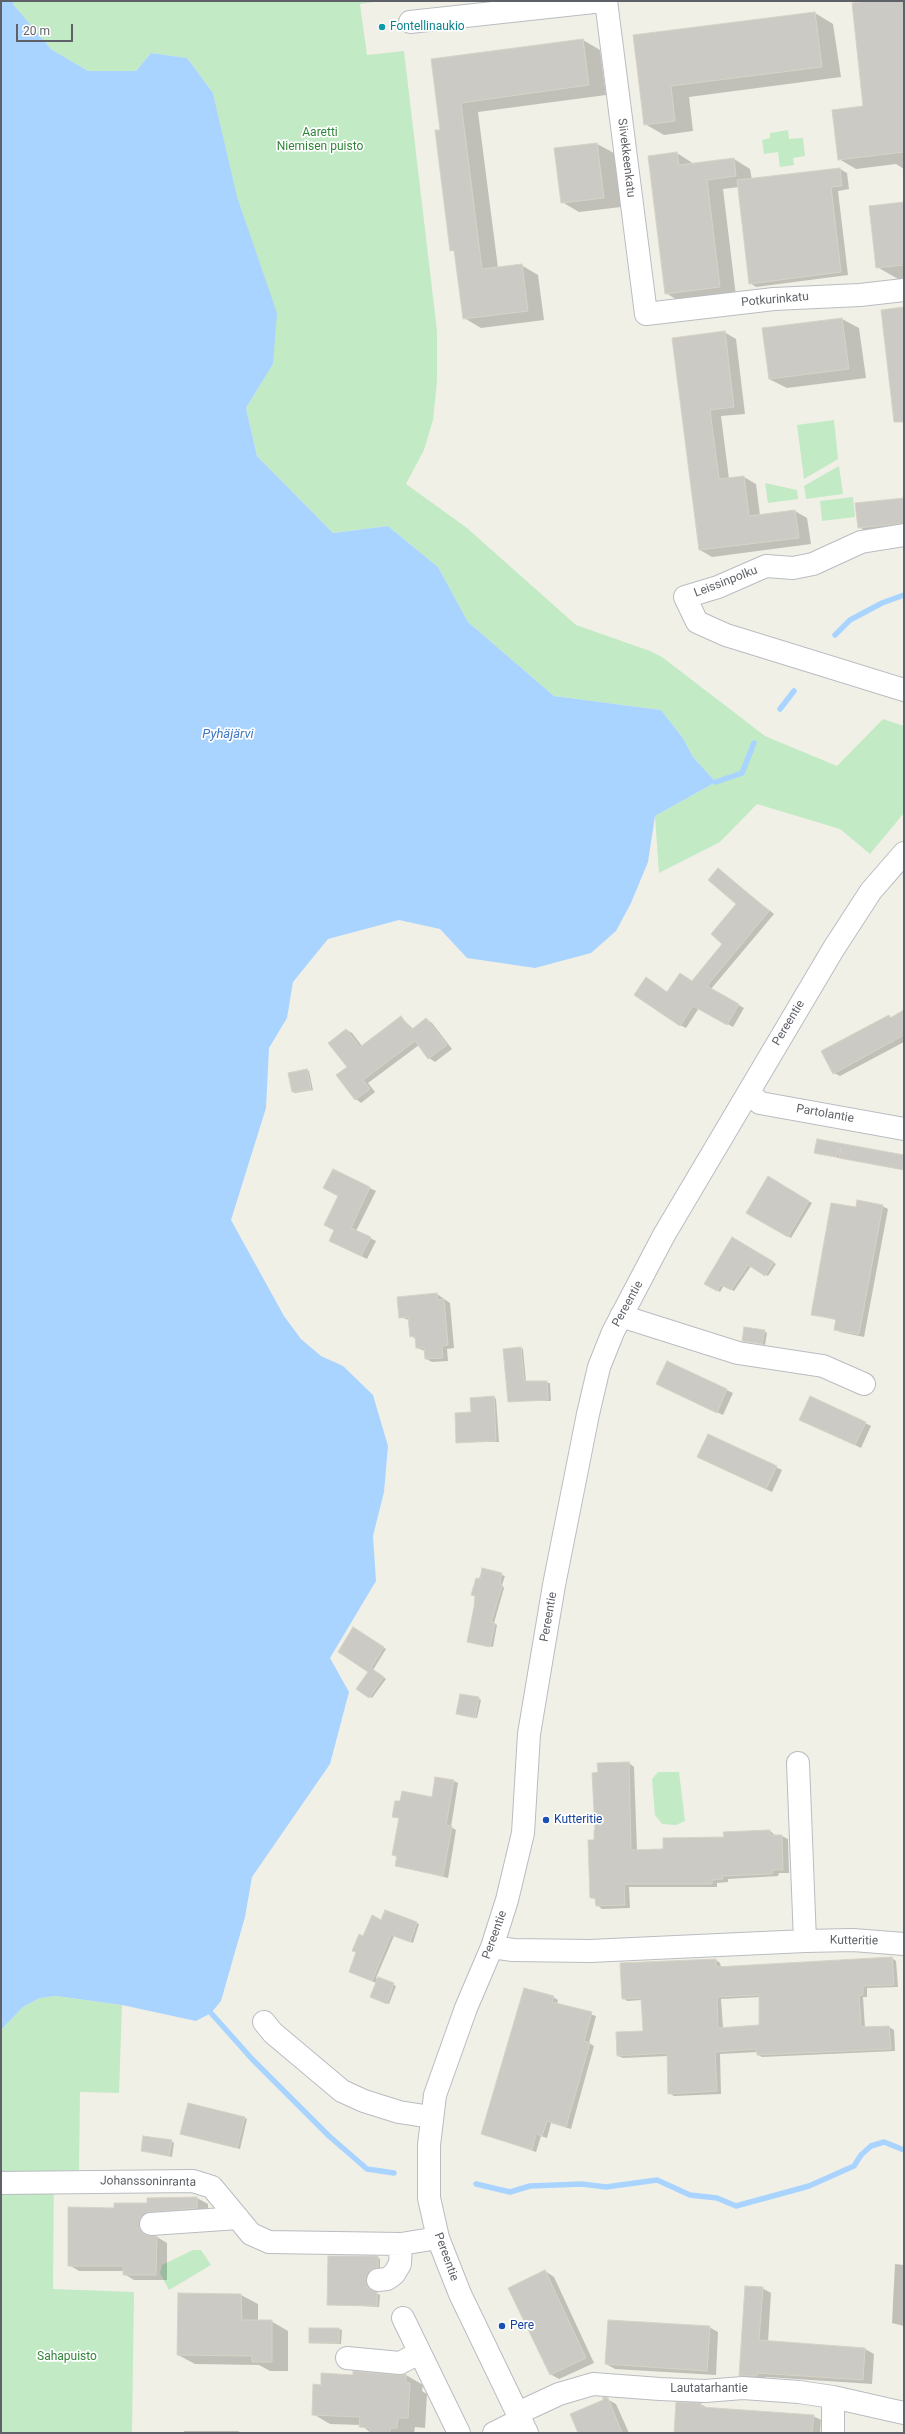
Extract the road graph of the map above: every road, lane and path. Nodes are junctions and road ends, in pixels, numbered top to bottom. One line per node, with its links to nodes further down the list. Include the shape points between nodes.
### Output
1 (605, 1): 2 (street); 4 (street, Siivekkeenkatu)
2 (410, 22)
3 (904, 290): 4 (street, Potkurinkatu, via 774,299)
4 (646, 314)
5 (904, 535): 6 (street, Leissinpolku, via 861,542 814,564 793,568 766,566 718,587 685,597 697,622 726,635)
6 (904, 690)
7 (904, 853): 8 (street, Pereentie, via 871,891 834,948)
8 (749, 1093): 9 (street, Partolantie, via 760,1103); 10 (street, Pereentie, via 664,1235 640,1285)
9 (904, 1129)
10 (621, 1316): 11 (street, via 738,1352 823,1366); 15 (street, Pereentie, via 599,1367 588,1414 529,1734 523,1833 507,1900)
11 (864, 1384)
12 (798, 1763): 13 (street)
13 (804, 1941): 14 (street, Kutteritie, via 853,1940); 15 (street, Kutteritie, via 590,1951 513,1950)
14 (904, 1944)
15 (492, 1947): 17 (street, Pereentie, via 441,2074)
16 (264, 2022): 17 (street, via 273,2033 342,2091 399,2112)
17 (431, 2117): 21 (street, Pereentie, via 429,2198)
18 (1, 2183): 19 (street, Johanssoninranta, via 193,2181 212,2187)
19 (238, 2218): 20 (street); 22 (street, Johanssoninranta, via 251,2234 269,2242)
20 (151, 2224)
21 (438, 2238): 22 (street, Johanssoninranta); 29 (street, Pereentie, via 460,2294)
22 (401, 2244): 23 (street, via 400,2264 394,2274 387,2279)
23 (378, 2280)
24 (403, 2318): 25 (street)
25 (419, 2353): 26 (street, via 400,2363); 30 (street)
26 (347, 2358)
27 (833, 2397): 28 (street, Lautatarhantie); 29 (street, Lautatarhantie, via 743,2388 705,2390 593,2384 559,2394); 32 (street)
28 (904, 2413)
29 (522, 2422): 31 (street, Lautatarhantie)
30 (459, 2433)
31 (494, 2433)
32 (833, 2433)

